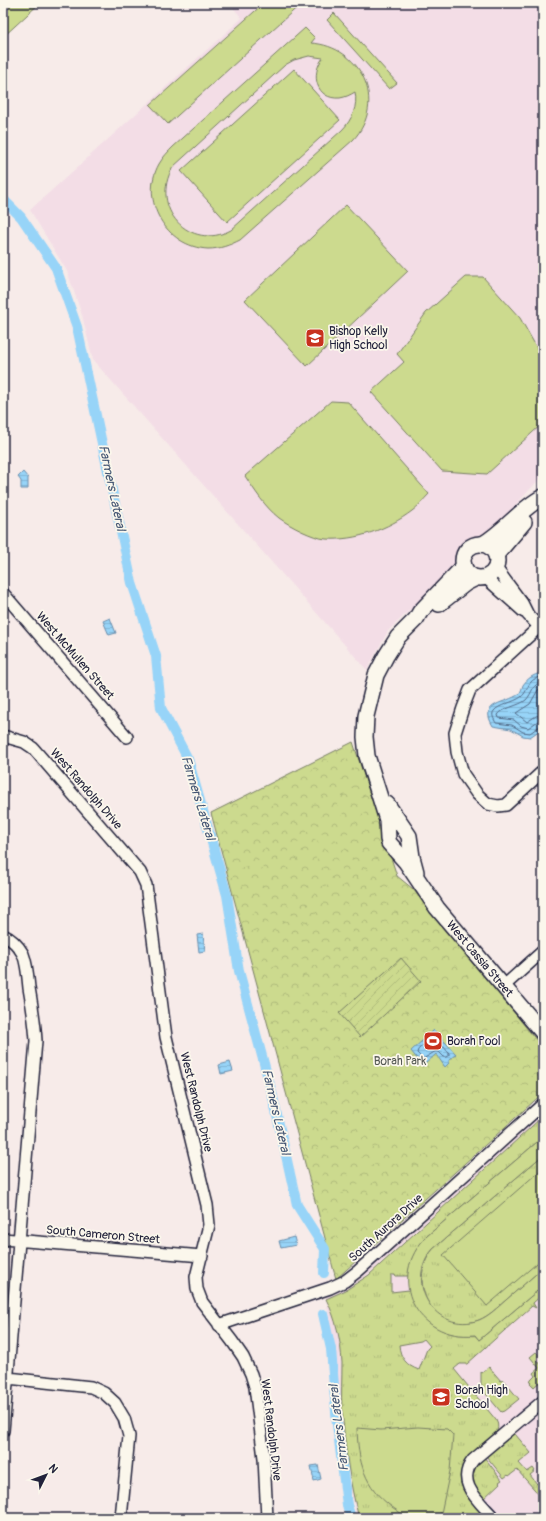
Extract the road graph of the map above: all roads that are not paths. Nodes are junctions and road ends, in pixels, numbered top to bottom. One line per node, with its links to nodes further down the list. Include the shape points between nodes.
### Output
1 (543, 498): 2 (street, via 538,499 506,528); 4 (street)
2 (483, 544): 3 (street, via 467,550 463,560); 4 (street, via 489,546)
3 (464, 566): 4 (street, via 466,572); 6 (street)
4 (488, 570): 6 (street); 7 (street, via 521,610)
5 (3, 595): 9 (street, West McMullen Street)
6 (416, 619): 11 (street, via 398,637 386,656 376,675 370,695 365,737 367,756)
7 (541, 629): 10 (street, via 470,690 455,733 463,774 477,794 488,804 506,805)
8 (3, 736): 20 (street, West Randolph Drive, via 24,742 33,748 144,878 166,1037 207,1205 209,1225)
9 (127, 737)
10 (543, 772)
11 (376, 784): 12 (street, via 409,836); 12 (street, West Cassia Street, via 387,820 389,843)
12 (420, 883): 15 (street, West Cassia Street, via 437,908)
13 (3, 935): 19 (street, via 17,945 23,955 36,1040)
14 (543, 951): 15 (street)
15 (504, 986): 16 (street, West Cassia Street)
16 (543, 1033)
17 (543, 1104): 21 (street, South Aurora Drive, via 345,1281)
18 (3, 1239): 19 (street, South Cameron Street)
19 (19, 1240): 20 (street, South Cameron Street); 22 (street)
20 (202, 1256): 21 (street, West Randolph Drive, via 196,1277 197,1289 202,1302)
21 (219, 1325): 26 (street, West Randolph Drive, via 243,1357 255,1387 264,1458)
22 (8, 1378): 24 (street); 25 (street, via 91,1387 104,1393 115,1403 124,1418 129,1436)
23 (543, 1401): 27 (street, via 473,1460 467,1470 468,1487)
24 (3, 1431)
25 (121, 1518)
26 (267, 1518)
27 (494, 1518)

